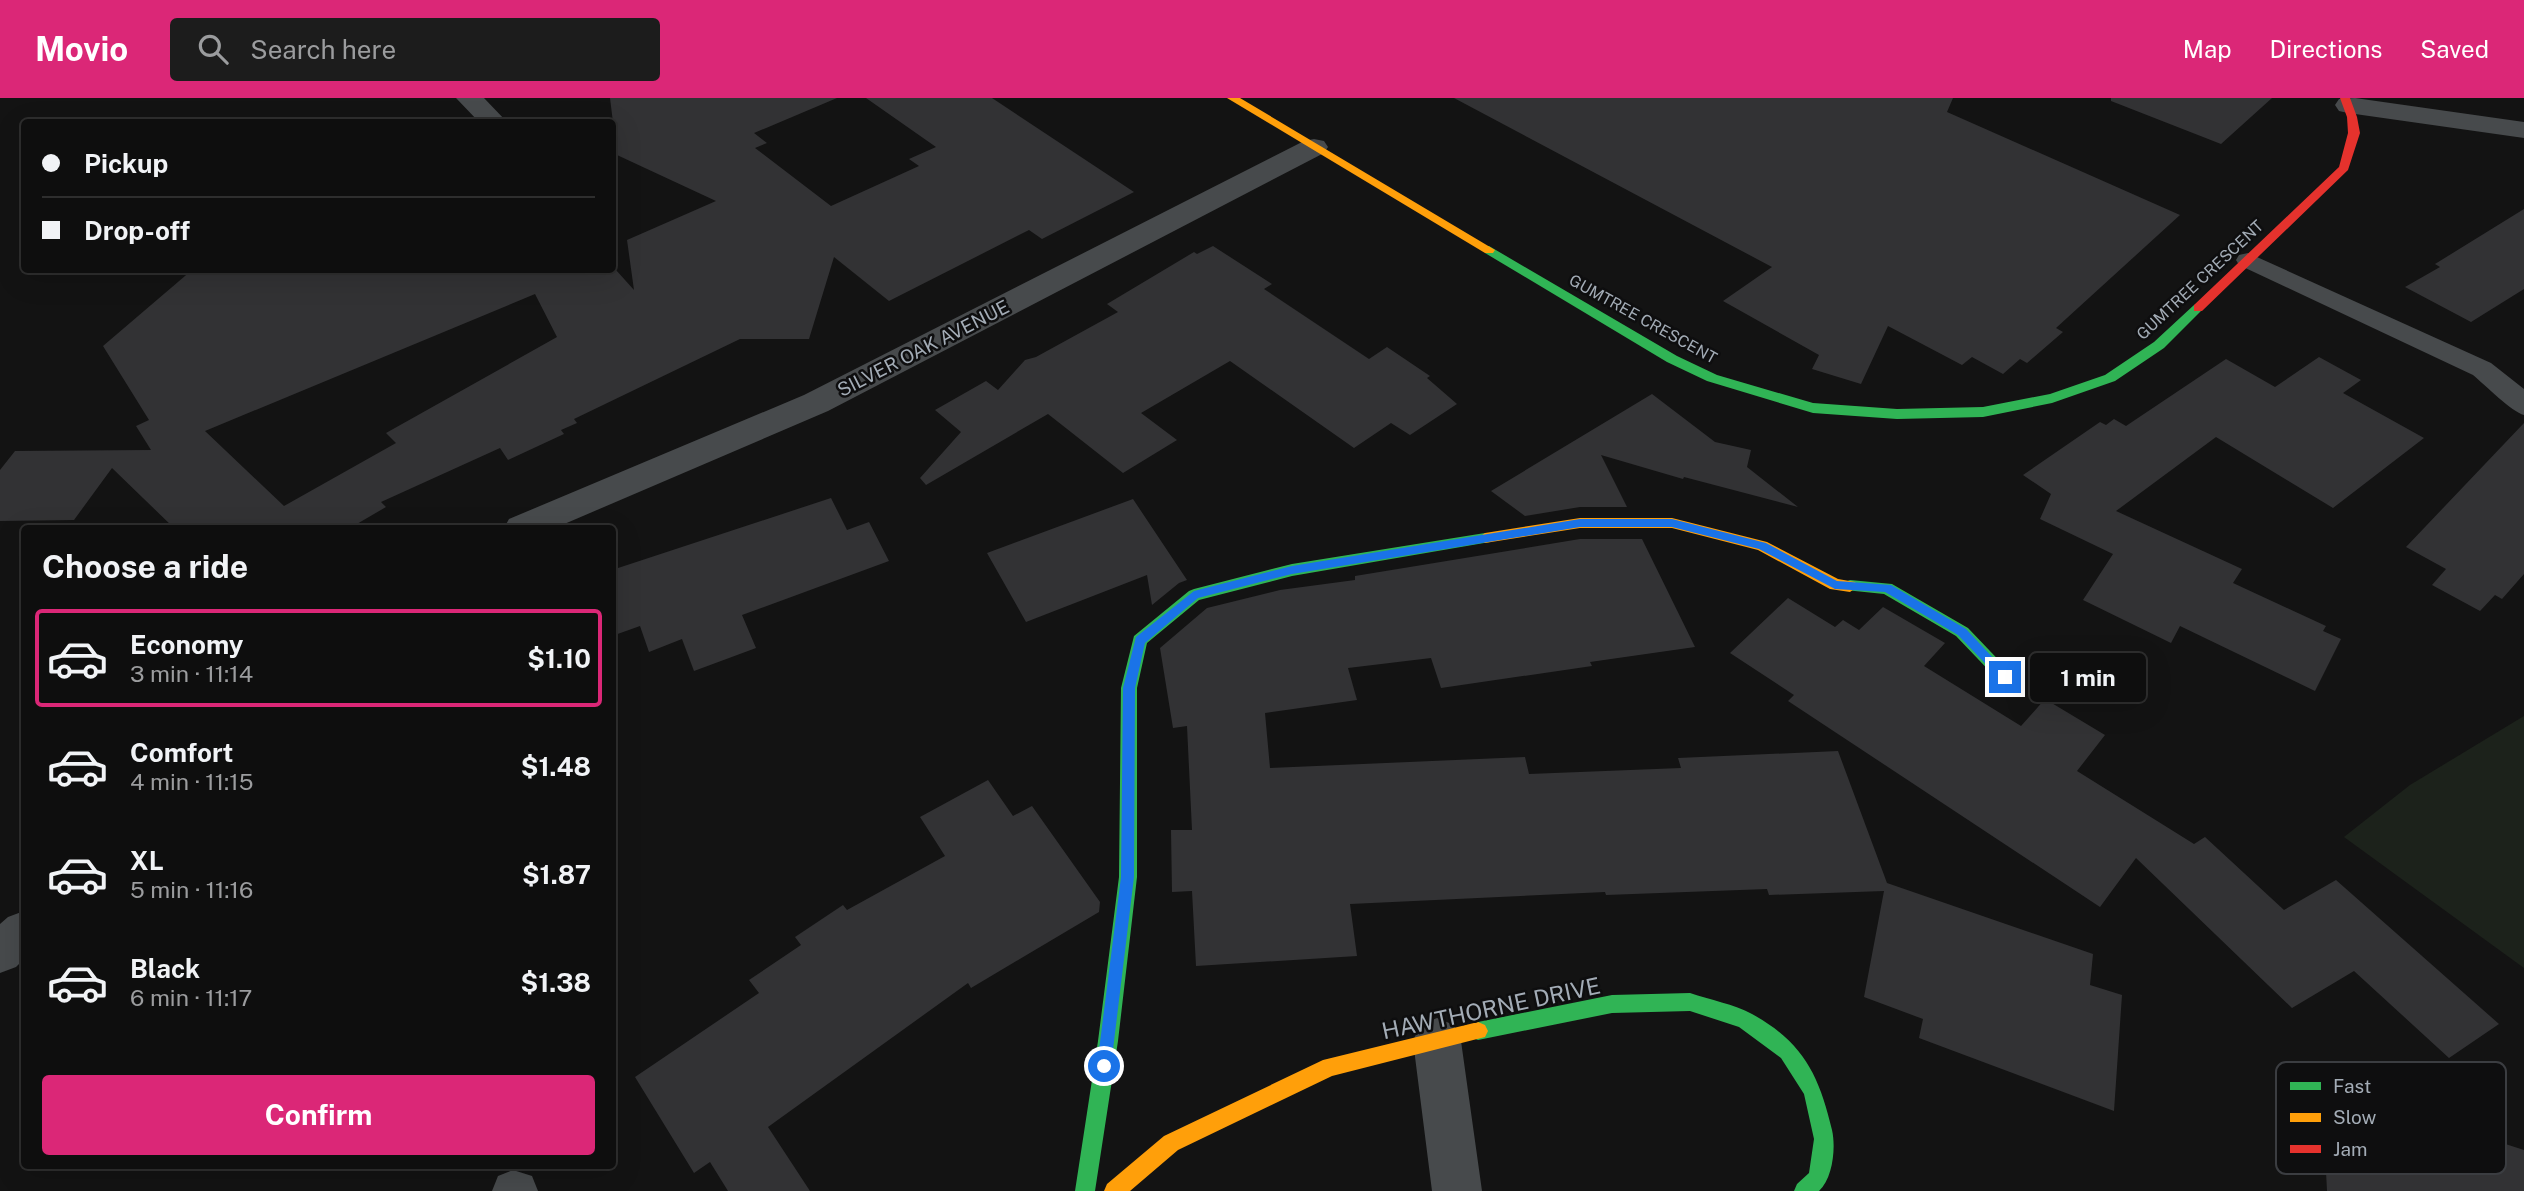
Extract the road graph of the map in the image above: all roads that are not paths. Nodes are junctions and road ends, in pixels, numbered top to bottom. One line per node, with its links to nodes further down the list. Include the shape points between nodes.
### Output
1 (469, 98): 4 (street)
2 (1232, 98): 6 (street, GUMTREE CRESCENT)
3 (2346, 102): 5 (street); 7 (street, GUMTREE CRESCENT, via 2356,139 2344,168)
4 (491, 119)
5 (2524, 130)
6 (1314, 147): 7 (street, GUMTREE CRESCENT, via 1672,359 1712,378 1813,408 1897,414 1983,412 2052,398 2110,378 2159,345); 9 (street, SILVER OAK AVENUE, via 816,403)
7 (2248, 260): 8 (lane, via 2482,369 2510,389)
8 (2524, 406)
9 (529, 525)
10 (2005, 677): 14 (street, via 1962,632 1887,588 1835,585 1762,545 1672,523 1580,523 1292,570 1194,595 1140,640 1129,688 1128,877)
11 (21, 934): 12 (street)
12 (0, 952)
13 (1437, 1041): 15 (street, HAWTHORNE DRIVE, via 1330,1067 1171,1143); 16 (street); 17 (street, HAWTHORNE DRIVE, via 1612,1004 1690,1002 1745,1020 1788,1051 1812,1091 1824,1139 1818,1178)
14 (1085, 1191)
15 (1115, 1191)
16 (1457, 1191)
17 (1804, 1191)

